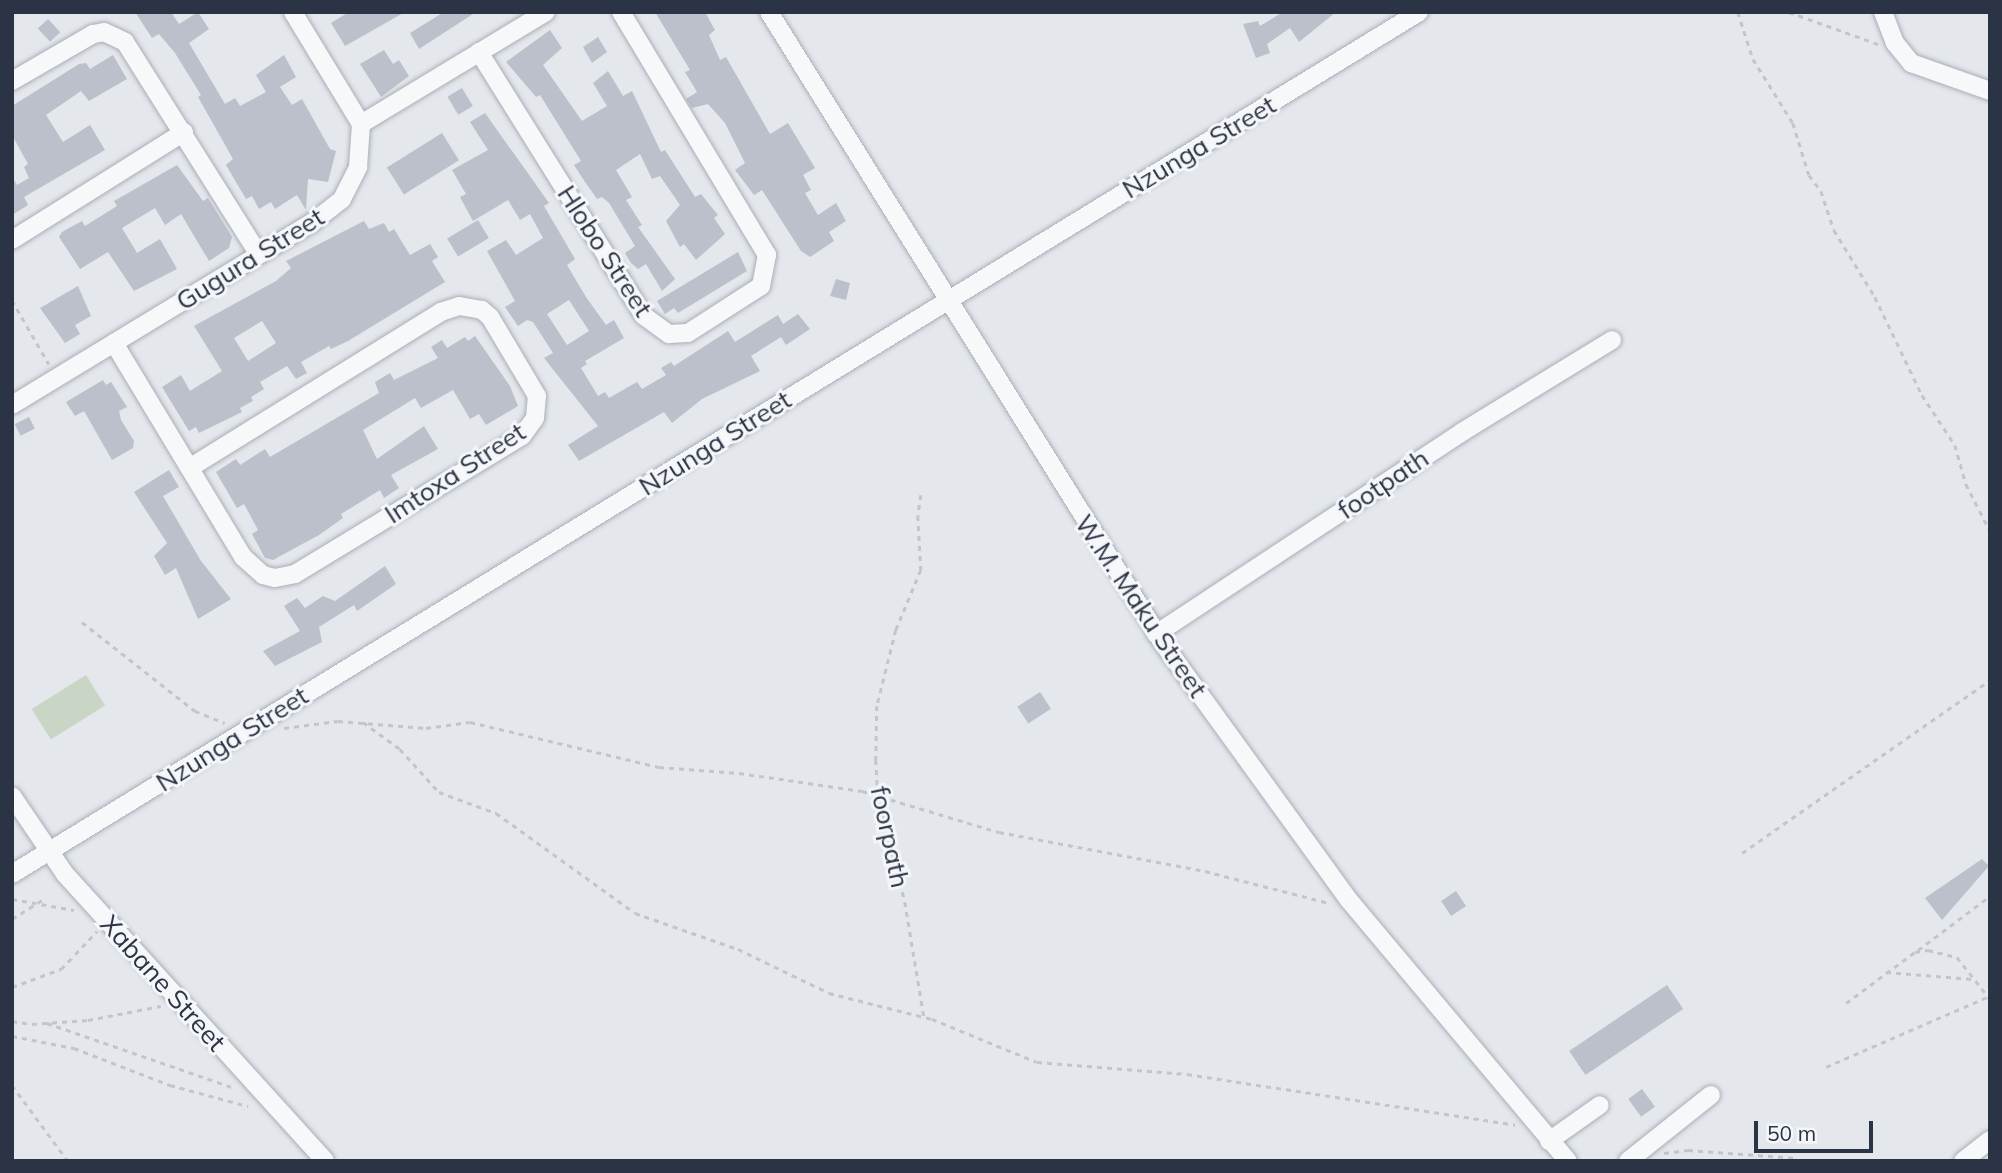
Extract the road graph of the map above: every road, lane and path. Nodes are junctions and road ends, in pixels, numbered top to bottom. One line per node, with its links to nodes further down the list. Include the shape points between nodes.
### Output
1 (293, 12): 13 (street)
2 (546, 12): 10 (street)
3 (621, 12): 10 (street, Hlobo Street, via 767,255 761,286 688,333 669,334 644,316)
4 (769, 12): 18 (street, W.M. Maku Street)
5 (1419, 12): 18 (street, Nzunga Street)
6 (1738, 12): 25 (path, via 1753,59 1793,122 1809,175 1821,191 1834,230 1875,297 1922,395 1955,444 1966,484)
7 (1789, 12): 9 (path)
8 (1884, 12): 12 (street, via 1895,43 1912,64)
9 (1882, 46)
10 (479, 52): 13 (street)
11 (12, 81): 14 (street, via 81,39 104,32 115,35 133,50)
12 (1990, 91)
13 (361, 124): 16 (street, Gugura Street, via 358,167 342,199)
14 (184, 132): 15 (street); 16 (street)
15 (12, 240)
16 (258, 253): 20 (street, Gugura Street)
17 (12, 300): 21 (path)
18 (948, 300): 27 (street, W.M. Maku Street); 30 (street, Nzunga Street)
19 (1612, 340): 27 (street, footpath, via 1496,410)
20 (114, 343): 21 (street, Gugura Street); 23 (street, Imtoxa Street)
21 (57, 377): 22 (street, Gugura Street)
22 (12, 405)
23 (189, 468): 23 (street, Imtoxa Street, via 440,312 459,306 482,310 490,317 537,396 535,418 522,436 284,578 263,575 243,557)
24 (921, 495): 32 (path, foorpath, via 921,570 896,630 877,706)
25 (1990, 531)
26 (82, 622): 31 (path, via 195,711)
27 (1156, 634): 41 (street, W.M. Maku Street)
28 (1990, 680): 35 (path)
29 (363, 722): 30 (path, via 278,729); 32 (path, via 425,728 470,722 659,767 739,773); 51 (path, via 400,749 439,792 496,813 635,912 738,949 830,993)
30 (256, 724): 34 (street, Nzunga Street)
31 (234, 727)
32 (878, 795): 41 (path, via 999,832 1205,871); 51 (path, foorpath, via 905,902)
33 (12, 796): 34 (street, Xabane Street)
34 (47, 853): 36 (street, Nzunga Street); 43 (street, Xabane Street)
35 (1742, 853)
36 (12, 874)
37 (1990, 896): 44 (path)
38 (12, 899): 40 (path)
39 (44, 899): 42 (path)
40 (84, 911)
41 (1359, 912): 61 (street, W.M. Maku Street)
42 (12, 919)
43 (108, 922): 47 (path, via 61,969); 49 (street, Xabane Street)
44 (1915, 952): 45 (path); 46 (path, via 1944,951 1957,957)
45 (1886, 972): 46 (path); 50 (path)
46 (1975, 979): 48 (path)
47 (12, 987)
48 (1989, 997): 55 (path)
49 (181, 1002): 53 (path); 66 (street, Xabane Street)
50 (1846, 1003)
51 (924, 1017): 61 (path, via 1043,1063 1187,1074)
52 (12, 1021): 53 (path)
53 (47, 1023): 57 (path, via 159,1065)
54 (12, 1036): 60 (path, via 74,1048 170,1085)
55 (1826, 1067)
56 (12, 1085): 65 (path)
57 (240, 1089)
58 (1712, 1095): 63 (street)
59 (1600, 1105): 61 (street)
60 (248, 1106)
61 (1545, 1135): 67 (street, W.M. Maku Street)
62 (1990, 1139): 68 (street)
63 (1634, 1156): 64 (path, via 1688,1150)
64 (1796, 1158)
65 (68, 1161)
66 (325, 1161)
67 (1568, 1161)
68 (1963, 1161)

